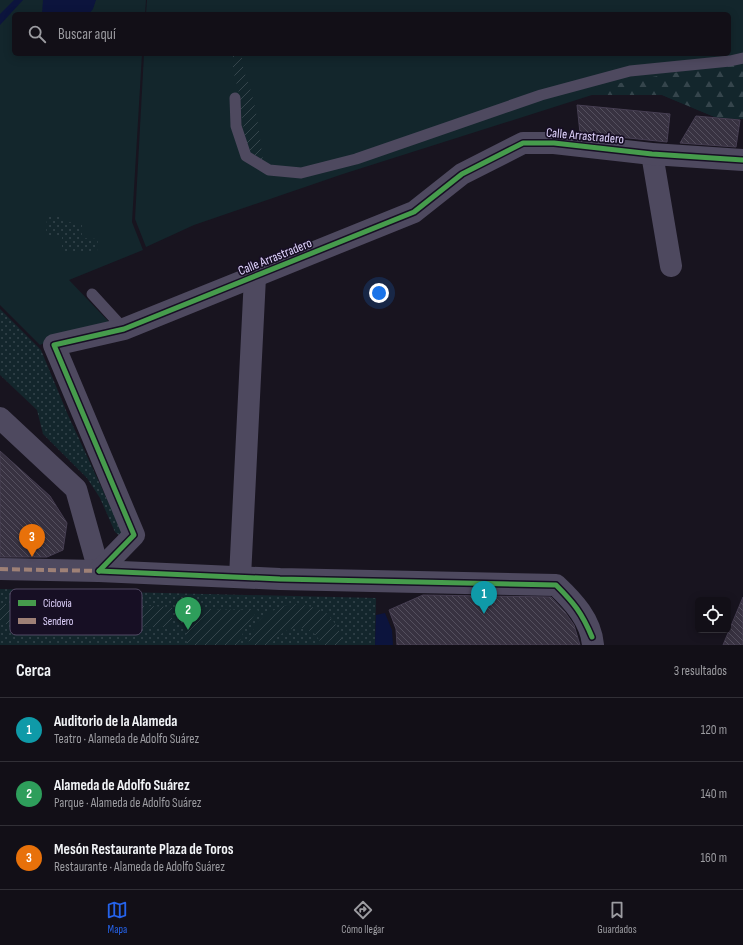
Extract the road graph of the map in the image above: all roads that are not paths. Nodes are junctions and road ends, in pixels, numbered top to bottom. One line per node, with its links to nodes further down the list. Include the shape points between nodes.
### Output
1 (743, 58): 2 (lane, via 630,71 541,96 356,159 301,173 269,170 246,156 236,126)
2 (235, 98)
3 (652, 154): 4 (street, Calle Arrastradero); 5 (street); 6 (street, Calle Arrastradero, via 554,143 523,143 462,174 414,212)
4 (743, 160)
5 (671, 266)
6 (255, 277): 8 (street, Calle Arrastradero); 12 (street)
7 (92, 294): 8 (lane)
8 (124, 329): 11 (street, Calle Arrastradero, via 54,345 134,535)
9 (0, 418): 11 (street, via 76,488)
10 (0, 569): 11 (street)
11 (99, 571): 12 (street)
12 (240, 577): 13 (street, via 556,585 574,602 585,619)
13 (592, 641)

